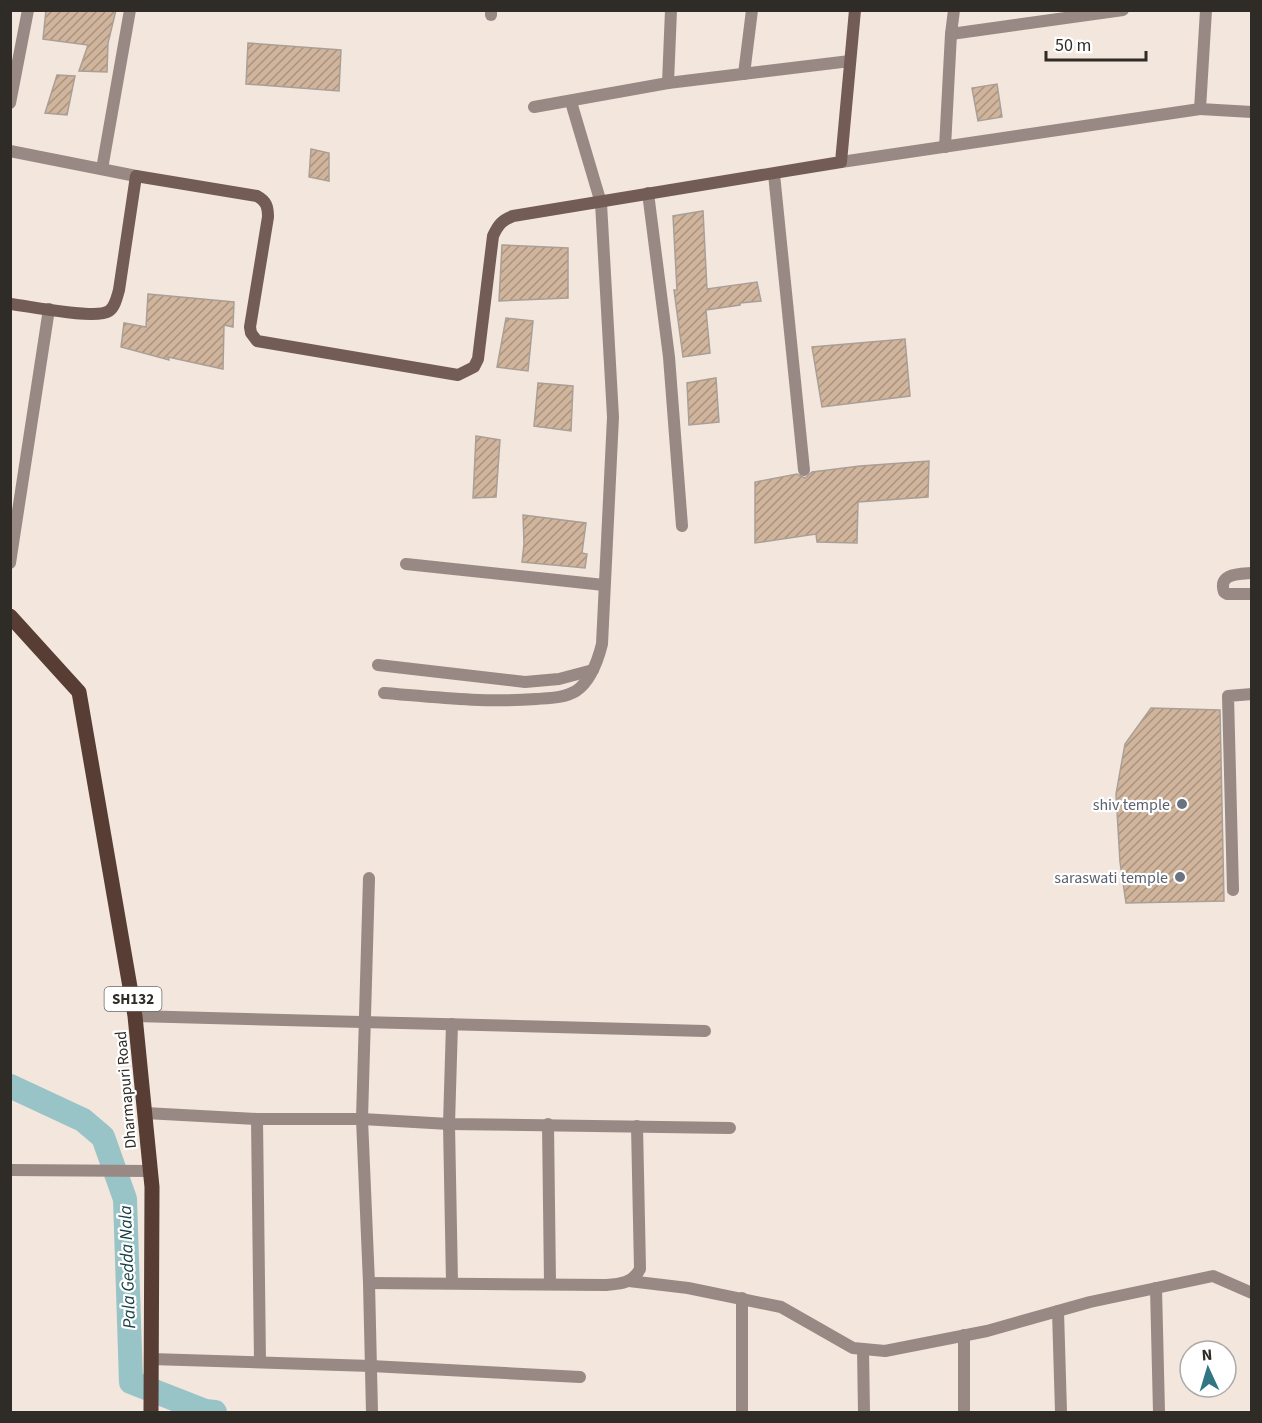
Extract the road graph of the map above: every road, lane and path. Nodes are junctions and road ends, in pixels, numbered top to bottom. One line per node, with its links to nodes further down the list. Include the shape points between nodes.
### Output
1 (28, 10): 15 (street)
2 (130, 10): 22 (street)
3 (672, 10): 13 (street)
4 (752, 10): 12 (street)
5 (855, 10): 11 (street)
6 (954, 10): 10 (street)
7 (1123, 10): 9 (street)
8 (1206, 10): 17 (street)
9 (1050, 15): 10 (street)
10 (951, 34): 19 (street)
11 (850, 61): 12 (street); 21 (street)
12 (744, 74): 13 (street)
13 (668, 83): 14 (street)
14 (571, 102): 16 (street); 26 (street)
15 (10, 103)
16 (534, 107)
17 (1200, 109): 18 (street); 19 (street)
18 (1251, 112)
19 (945, 147): 21 (street)
20 (10, 151): 22 (street)
21 (841, 162): 23 (street)
22 (102, 169): 24 (street)
23 (774, 174): 25 (street); 29 (street)
24 (136, 176): 26 (street, via 264,200 268,217 250,327 257,341 448,375 466,372 478,359 494,236 504,219); 28 (street, via 119,290 110,311 99,315)
25 (648, 193): 26 (street); 30 (street, via 669,357)
26 (601, 203): 34 (street, via 613,417)
27 (10, 304): 28 (street)
28 (49, 309): 31 (street)
29 (804, 470)
30 (682, 526)
31 (10, 563)
32 (406, 564): 34 (street)
33 (1251, 573): 35 (street, via 1229,575 1222,587 1227,594)
34 (604, 585): 38 (street, via 602,644)
35 (1251, 594)
36 (10, 616): 43 (main road, Dharmapuri Road / SH132, via 79,692)
37 (378, 665): 38 (street, via 525,682 559,679)
38 (592, 670): 39 (street, via 585,683 561,697 504,702)
39 (384, 693)
40 (1251, 694): 42 (street, via 1228,696)
41 (369, 878): 44 (street)
42 (1233, 890)
43 (135, 1016): 44 (street); 47 (main road, Dharmapuri Road / SH132)
44 (363, 1022): 45 (street); 49 (street)
45 (452, 1024): 46 (street); 50 (street)
46 (705, 1030)
47 (145, 1113): 48 (street); 55 (main road, Dharmapuri Road / SH132)
48 (257, 1119): 49 (street); 67 (street)
49 (362, 1119): 50 (street); 58 (street)
50 (449, 1124): 51 (street); 57 (street)
51 (548, 1124): 52 (street); 59 (street)
52 (637, 1126): 53 (street); 56 (street, via 640,1269)
53 (730, 1128)
54 (10, 1170): 55 (street)
55 (150, 1172): 66 (main road, Dharmapuri Road / SH132)
56 (629, 1281): 59 (street, via 606,1285); 62 (street)
57 (452, 1282): 58 (street); 59 (street)
58 (369, 1283): 68 (street)
59 (550, 1283)
60 (1156, 1288): 61 (street, via 1213,1276); 63 (street); 76 (street)
61 (1251, 1293)
62 (742, 1298): 65 (street, via 781,1307 853,1348); 72 (street)
63 (1058, 1311): 64 (street); 75 (street)
64 (964, 1335): 65 (street, via 885,1351); 74 (street)
65 (862, 1349): 73 (street)
66 (152, 1359): 67 (street); 70 (main road, Dharmapuri Road / SH132)
67 (260, 1362): 68 (street)
68 (371, 1366): 69 (street); 71 (street)
69 (580, 1377)
70 (151, 1413)
71 (372, 1413)
72 (742, 1413)
73 (864, 1413)
74 (964, 1413)
75 (1061, 1413)
76 (1159, 1413)

